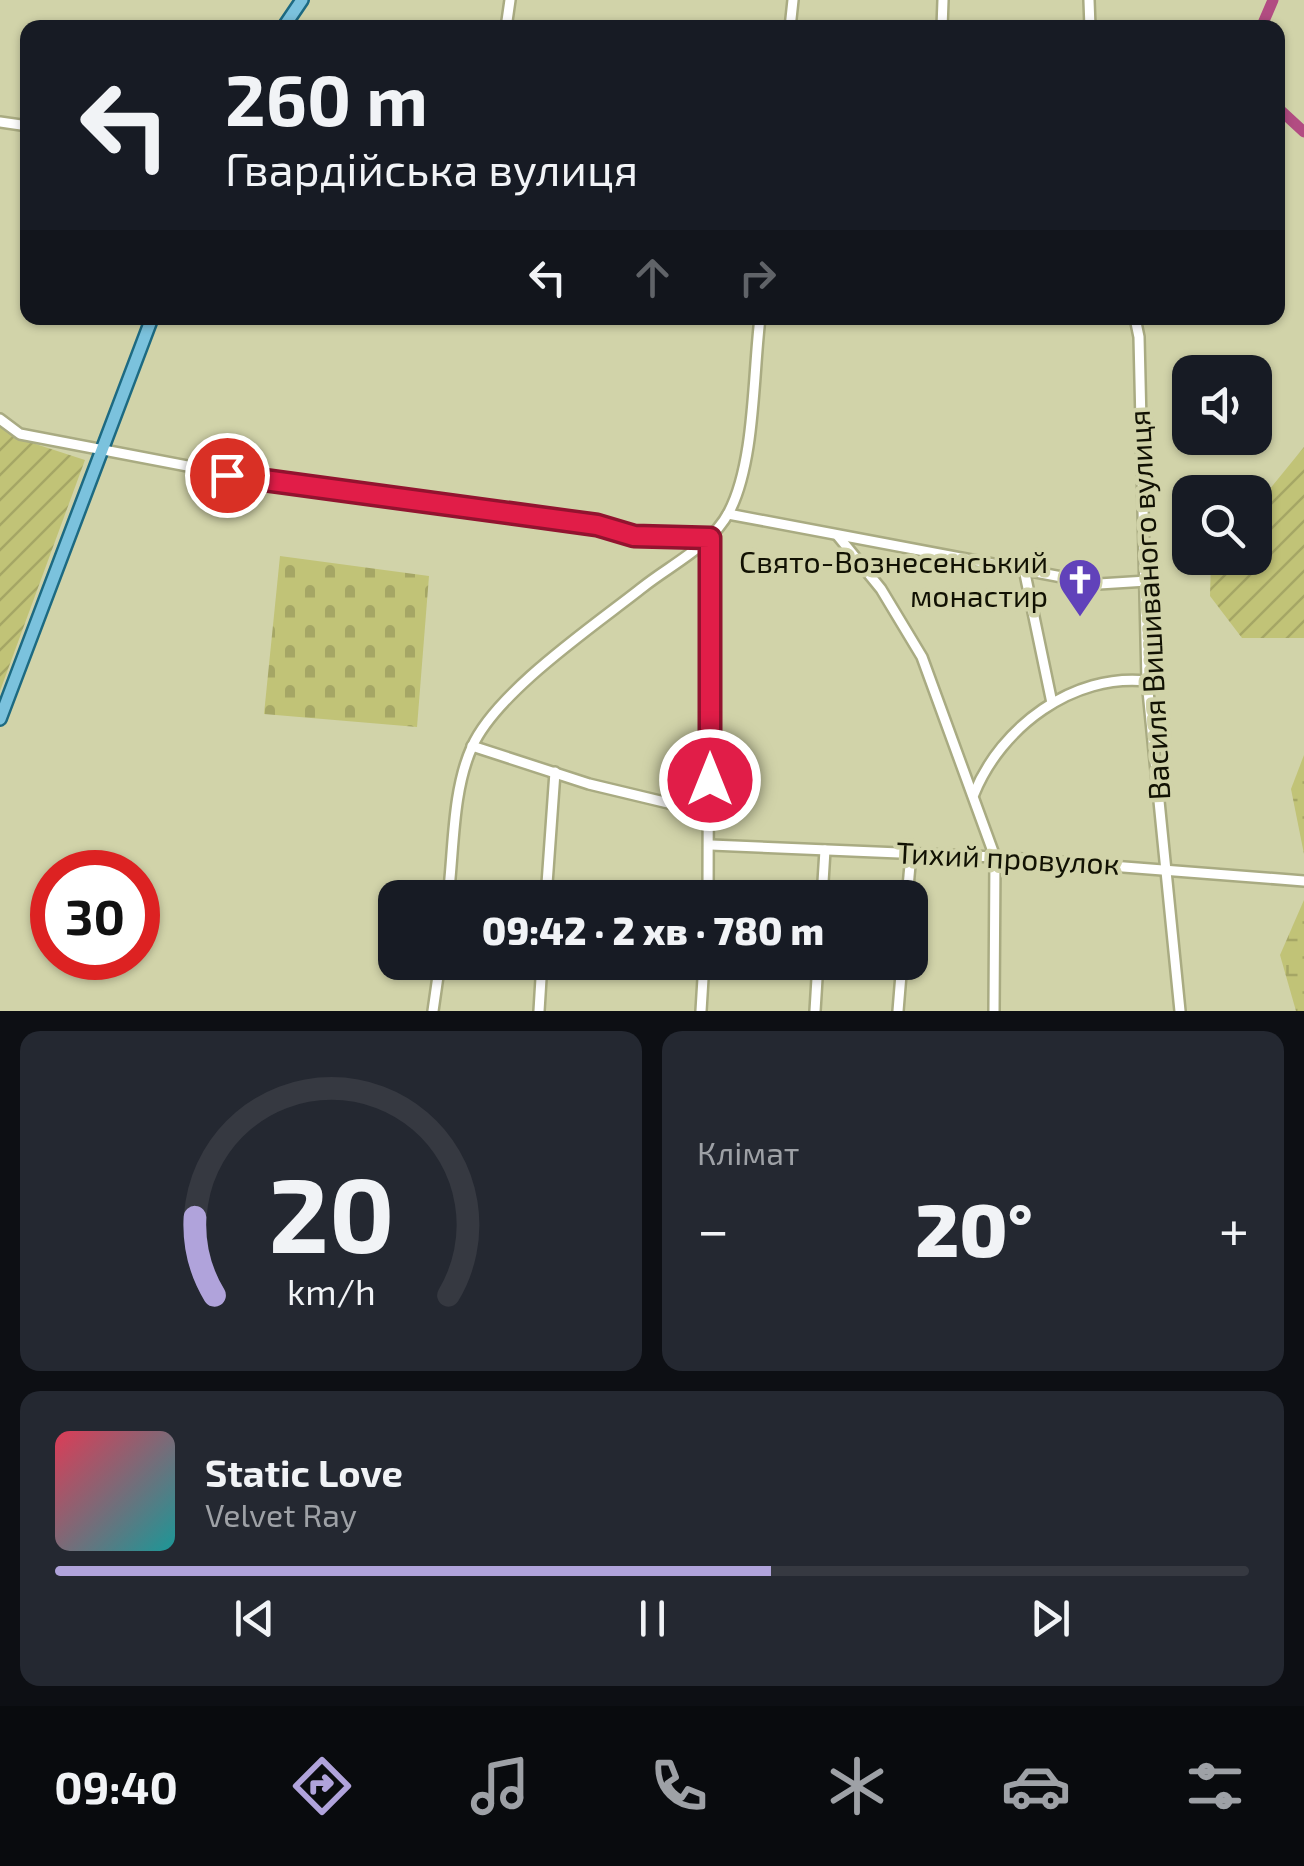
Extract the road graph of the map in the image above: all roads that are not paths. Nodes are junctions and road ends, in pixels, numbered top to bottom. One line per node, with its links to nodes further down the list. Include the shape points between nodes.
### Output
1 (149, 325): 5 (main road)
2 (759, 325): 6 (street, via 741,482)
3 (1136, 325): 10 (street, Василя Вишиваного вулиця)
4 (0, 419): 5 (street, via 20,434)
5 (97, 452): 8 (street, via 302,488 597,525 634,536); 13 (main road)
6 (728, 514): 7 (street); 8 (street)
7 (838, 536): 9 (street); 16 (street, via 881,589 922,657)
8 (710, 538): 14 (street, via 545,666 491,716); 17 (street)
9 (1024, 569): 10 (street, via 1099,584); 12 (street)
10 (1147, 581): 11 (street, Василя Вишиваного вулиця)
11 (1147, 681): 12 (street, via 1097,685); 22 (street, Василя Вишиваного вулиця)
12 (1052, 703): 16 (street, via 1006,738)
13 (0, 719)
14 (472, 746): 15 (street); 23 (street)
15 (554, 772): 17 (street); 24 (street)
16 (974, 794): 21 (street)
17 (710, 813): 18 (street)
18 (711, 846): 19 (street, Тихий провулок); 25 (street)
19 (825, 850): 20 (street, Тихий провулок); 26 (street)
20 (911, 854): 21 (street, Тихий провулок); 27 (street)
21 (996, 858): 22 (street, Тихий провулок); 39 (street)
22 (1164, 868): 28 (street, Тихий провулок); 40 (street, Василя Вишиваного вулиця)
23 (450, 880)
24 (547, 880)
25 (709, 880)
26 (823, 880)
27 (909, 880)
28 (1304, 881)
29 (438, 980): 34 (street)
30 (541, 980): 35 (street)
31 (703, 980): 36 (street)
32 (817, 980): 37 (street)
33 (901, 980): 38 (street)
34 (434, 1011)
35 (539, 1011)
36 (700, 1011)
37 (815, 1011)
38 (898, 1011)
39 (994, 1011)
40 (1180, 1011)

